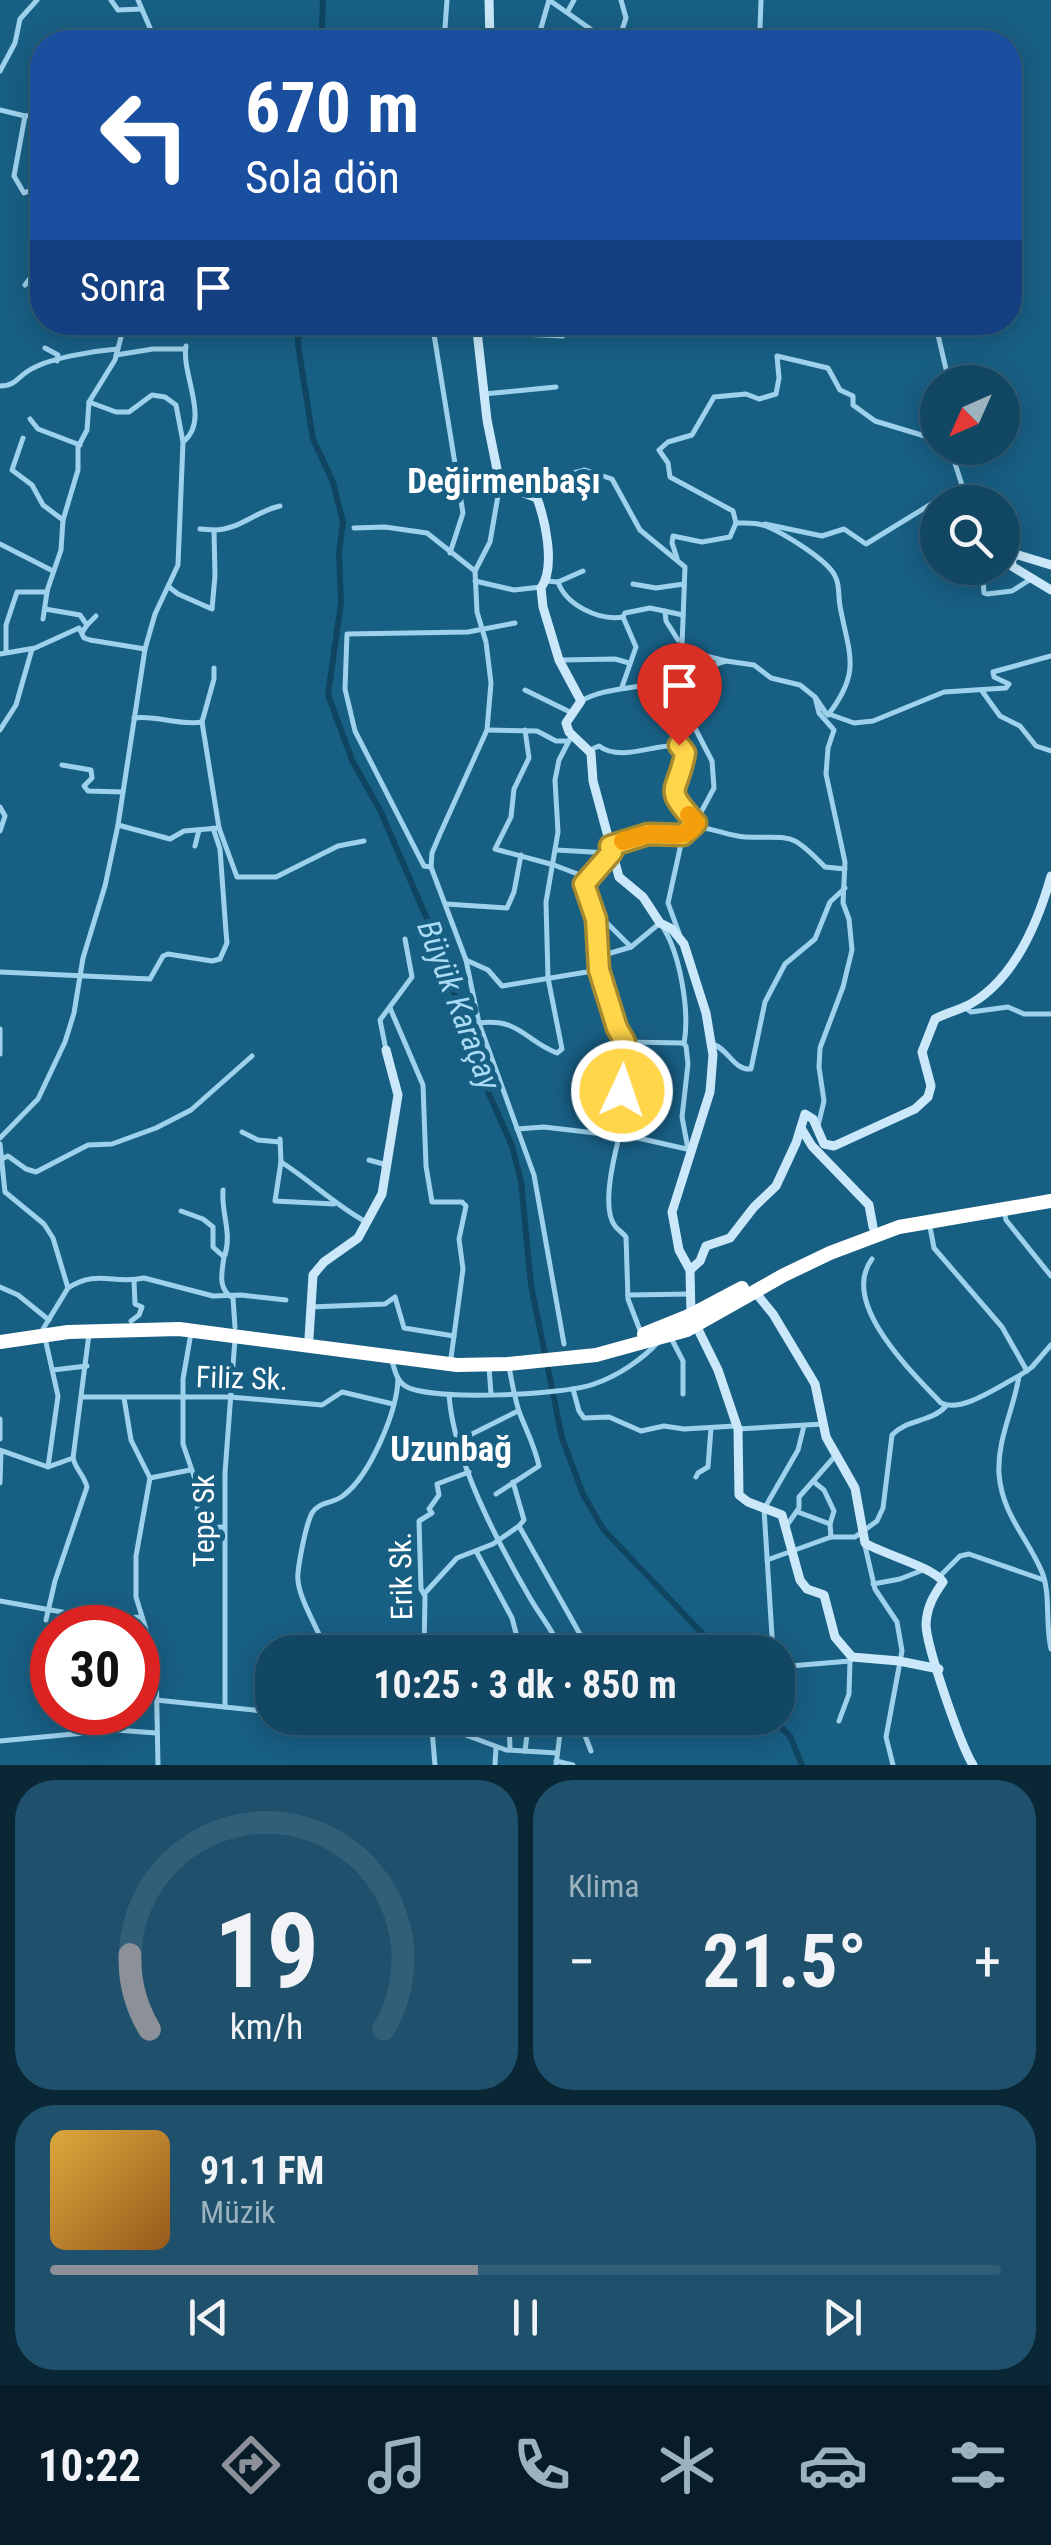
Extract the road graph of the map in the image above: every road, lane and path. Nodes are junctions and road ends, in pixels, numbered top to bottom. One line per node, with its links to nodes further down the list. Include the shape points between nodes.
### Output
1 (37, 0): 18 (street, via 20,18)
2 (111, 0): 9 (street, via 118,10)
3 (138, 0): 9 (street)
4 (447, 0): 12 (street)
5 (489, 0): 13 (street)
6 (574, 0): 10 (street)
7 (622, 0): 16 (street)
8 (761, 0): 17 (street)
9 (140, 8): 11 (street)
10 (568, 11): 14 (street, via 550,0); 15 (street)
11 (150, 30)
12 (445, 30)
13 (490, 30)
14 (541, 30)
15 (594, 30)
16 (622, 30)
17 (760, 30)
18 (0, 71)
19 (0, 110): 21 (street)
20 (30, 115): 21 (street)
21 (25, 116): 22 (street, via 14,176 24,192)
22 (30, 190)
23 (30, 279): 24 (street)
24 (25, 285)
25 (122, 335): 30 (street)
26 (434, 335): 53 (street, via 463,513)
27 (478, 335): 35 (street)
28 (938, 335): 32 (street)
29 (45, 348): 31 (street)
30 (117, 352): 31 (street); 36 (street); 40 (street, via 185,347 196,422)
31 (57, 361): 33 (street)
32 (945, 365)
33 (0, 386)
34 (556, 388): 35 (street)
35 (484, 394): 42 (street)
36 (89, 402): 40 (street, via 129,412 148,396 165,397 176,405); 41 (street)
37 (30, 419): 41 (street, via 38,429)
38 (920, 435): 47 (street, via 875,422 853,405 853,396 840,390 828,368 777,356 776,394 714,397 692,436 659,450 670,476 733,511)
39 (22, 438): 46 (street, via 12,470)
40 (183, 442): 66 (street, via 182,534)
41 (80, 445): 46 (street)
42 (500, 484): 43 (street); 57 (street, via 490,542)
43 (534, 496): 54 (street, via 550,479 585,470 610,478 640,530); 62 (street, via 548,544)
44 (280, 506): 51 (street)
45 (920, 511): 48 (street, via 866,544 844,529 822,536)
46 (63, 520): 56 (street)
47 (736, 524): 48 (street); 54 (street, via 730,537 717,542 674,536)
48 (764, 524): 94 (street, via 838,579 852,650 846,690)
49 (354, 528): 53 (street, via 417,530)
50 (200, 529): 51 (street)
51 (214, 530): 66 (street, via 212,609)
52 (0, 544): 56 (street)
53 (450, 553): 57 (street)
54 (678, 559): 64 (street)
55 (1051, 565): 59 (street, via 1015,554 1013,568)
56 (54, 571): 68 (street)
57 (475, 571): 60 (street)
58 (584, 571): 61 (street)
59 (1032, 579): 65 (street, via 988,594); 67 (street)
60 (475, 581): 62 (street, via 514,590); 77 (street)
61 (558, 582): 62 (street); 73 (street, via 570,603 610,619)
62 (544, 584): 83 (street, via 542,607)
63 (633, 584): 64 (street)
64 (684, 584): 71 (street)
65 (983, 585)
66 (169, 587): 80 (street)
67 (1051, 590)
68 (47, 592): 69 (street); 81 (street, via 17,592)
69 (44, 609): 74 (street); 76 (street, via 80,615)
70 (665, 609): 71 (street); 73 (street, via 641,608); 78 (street)
71 (683, 615): 78 (street)
72 (96, 616): 76 (street)
73 (623, 617): 85 (street, via 636,647)
74 (43, 619)
75 (514, 623): 77 (street)
76 (85, 628): 79 (street); 80 (street, via 84,638)
77 (482, 628): 98 (street, via 492,695); 118 (street, via 348,634 345,689 355,732 412,847)
78 (680, 642): 84 (street, via 689,652)
79 (32, 648): 81 (street); 97 (street, via 16,705)
80 (145, 649): 95 (street)
81 (3, 652)
82 (1051, 656): 90 (street, via 995,671 1008,686)
83 (558, 660): 85 (street); 92 (street)
84 (726, 660): 87 (street); 91 (street, via 754,665)
85 (629, 663): 88 (street)
86 (214, 668): 96 (street)
87 (669, 678): 88 (street); 107 (street, via 714,770 714,788)
88 (622, 687): 92 (street)
89 (525, 690): 93 (street)
90 (982, 691): 94 (street, via 944,692 867,723); 102 (street, via 1000,716)
91 (815, 697): 94 (street); 119 (street, via 834,730 826,774)
92 (581, 701): 93 (street)
93 (574, 714): 100 (street, via 566,723)
94 (828, 715)
95 (134, 718): 96 (street); 104 (street)
96 (202, 722): 108 (street)
97 (0, 730)
98 (487, 730): 99 (street); 118 (street)
99 (525, 730): 100 (street, via 556,741); 116 (street, via 529,758 495,844)
100 (569, 738): 101 (street); 115 (street, via 555,780)
101 (590, 750): 107 (street, via 682,746 674,794); 114 (street)
102 (1051, 751)
103 (62, 765): 104 (street, via 91,770 88,791)
104 (124, 792): 106 (street)
105 (0, 807): 110 (street, via 6,816)
106 (118, 825): 109 (street, via 170,840); 133 (street)
107 (696, 825): 111 (street); 119 (street, via 794,840 825,867)
108 (216, 828): 109 (street); 112 (street, via 237,877 276,877 338,846); 133 (street, via 227,943 220,959 168,954 150,978)
109 (199, 830): 113 (street)
110 (0, 831)
111 (683, 835): 114 (street, via 648,834); 127 (street, via 668,903)
112 (364, 841)
113 (195, 846)
114 (611, 849): 115 (street); 121 (street); 125 (street, via 619,877)
115 (555, 850): 117 (street)
116 (521, 855): 117 (street); 123 (street, via 508,908)
117 (554, 864): 121 (street); 134 (street, via 546,902)
118 (431, 866): 123 (street)
119 (845, 869): 122 (street)
120 (1051, 876): 136 (street, via 1025,946)
121 (588, 878): 129 (street)
122 (845, 888): 142 (street, via 827,908 815,939 785,964 765,1002 751,1069); 148 (street, via 852,957 820,1048 824,1102)
123 (446, 904): 130 (street)
124 (604, 920): 128 (street)
125 (660, 923): 127 (street); 128 (street); 141 (street, via 676,956)
126 (405, 940): 135 (street, via 412,978)
127 (684, 944): 142 (street)
128 (631, 948): 129 (street)
129 (596, 957): 131 (street)
130 (466, 960): 134 (street, via 502,986); 138 (street)
131 (599, 970): 134 (street); 140 (street)
132 (0, 972): 133 (street)
133 (80, 974): 151 (street, via 65,1042 38,1099)
134 (548, 978): 138 (street, via 560,1052 534,1043 522,1030)
135 (390, 1008): 143 (street, via 379,1027); 187 (street, via 423,1085 432,1202 466,1206)
136 (964, 1008): 137 (street); 148 (street, via 936,1019 926,1038 923,1060 931,1086 923,1103 838,1146 824,1144)
137 (1051, 1014)
138 (479, 1023): 147 (street)
139 (0, 1029): 144 (street)
140 (625, 1042): 141 (street); 150 (street)
141 (684, 1044): 152 (street, via 682,1116)
142 (712, 1044): 152 (street, via 710,1092)
143 (386, 1050): 156 (street, via 398,1095)
144 (0, 1054)
145 (252, 1056): 153 (street, via 191,1110 156,1128 88,1145 36,1172)
146 (801, 1128): 148 (street, via 808,1114); 166 (street, via 869,1205); 169 (street, via 776,1186 730,1238 706,1246)
147 (517, 1129): 150 (street); 192 (street, via 537,1189)
148 (816, 1129)
149 (242, 1132): 155 (street, via 280,1140)
150 (623, 1137): 152 (street); 177 (street, via 611,1164 610,1206 627,1242)
151 (0, 1141): 153 (street)
152 (689, 1149): 169 (street, via 672,1212)
153 (2, 1158): 157 (street)
154 (369, 1160): 156 (street)
155 (282, 1162): 161 (street); 161 (street, via 275,1202)
156 (387, 1165): 165 (street, via 382,1194)
157 (1, 1180): 159 (street)
158 (224, 1190): 167 (street, Tepe Sk)
159 (2, 1193): 173 (street, via 44,1224)
160 (1051, 1197): 162 (highway); 166 (highway)
161 (334, 1204): 165 (street)
162 (1004, 1209): 164 (highway); 170 (street)
163 (180, 1211): 167 (street, via 209,1222 213,1247)
164 (929, 1221): 174 (highway, via 858,1242); 199 (street, via 934,1248 1002,1327)
165 (366, 1222): 179 (street, via 351,1245 313,1275)
166 (873, 1228): 181 (highway, via 818,1249)
167 (224, 1257): 176 (street, Tepe Sk)
168 (872, 1258): 212 (street, via 865,1273 871,1320)
169 (690, 1270): 175 (street)
170 (1051, 1276)
171 (134, 1281): 173 (street, via 90,1277); 176 (street); 180 (street, via 135,1304 142,1308)
172 (0, 1287): 182 (street, via 18,1295)
173 (68, 1288): 182 (street)
174 (755, 1292): 181 (highway); 215 (street, via 810,1375)
175 (691, 1294): 177 (street); 181 (street)
176 (227, 1295): 178 (street); 185 (street, Tepe Sk, via 234,1298)
177 (628, 1295): 186 (street)
178 (286, 1300)
179 (310, 1307): 187 (street, via 385,1304 395,1297 404,1328); 189 (street)
180 (130, 1320): 182 (highway); 185 (highway)
181 (693, 1320): 186 (highway); 188 (highway); 217 (street)
182 (45, 1328): 184 (highway); 190 (highway); 198 (street)
183 (192, 1330): 184 (highway); 185 (highway); 210 (street)
184 (90, 1331): 197 (street)
185 (235, 1331): 189 (highway); 193 (highway); 208 (street, Tepe Sk)
186 (642, 1335): 192 (highway)
187 (454, 1336): 194 (street)
188 (666, 1337): 192 (highway, via 619,1351); 202 (street, via 630,1365); 205 (street, via 683,1361)
189 (310, 1338): 194 (highway)
190 (0, 1339)
191 (1051, 1345): 199 (street)
192 (569, 1351): 195 (highway)
193 (391, 1358): 196 (highway); 201 (street)
194 (451, 1358): 195 (highway)
195 (513, 1361): 196 (highway); 203 (street)
196 (489, 1365): 204 (street)
197 (87, 1366): 198 (street); 207 (street)
198 (53, 1370): 224 (street, via 57,1416)
199 (1027, 1371): 200 (street)
200 (1019, 1376): 212 (street); 247 (street, via 1002,1434 1000,1482 1005,1509)
201 (398, 1379): 206 (street); 211 (street)
202 (573, 1389): 203 (street); 218 (street, via 584,1418 609,1417 642,1431)
203 (516, 1392): 204 (street); 213 (street)
204 (492, 1394): 206 (street)
205 (683, 1394)
206 (448, 1395): 220 (street)
207 (83, 1397): 209 (street, Filiz Sk.); 223 (street)
208 (230, 1397): 210 (street, Filiz Sk.); 211 (street, Filiz Sk., via 322,1406 342,1392); 237 (street, Tepe Sk)
209 (124, 1398): 210 (street, Filiz Sk.); 228 (street, via 131,1440)
210 (183, 1398): 225 (street)
211 (394, 1404): 254 (street, via 361,1480 311,1514 298,1573)
212 (946, 1406): 241 (street, via 892,1435 882,1512)
213 (518, 1411): 220 (street); 229 (street, via 539,1466)
214 (0, 1419): 219 (street)
215 (823, 1424): 216 (street); 222 (street)
216 (804, 1426): 217 (street); 233 (street, via 794,1459)
217 (736, 1427): 218 (street); 233 (street, via 739,1495)
218 (711, 1428): 227 (street, via 710,1463)
219 (0, 1439)
220 (457, 1442): 226 (street)
221 (0, 1450): 224 (street); 231 (street)
222 (836, 1455): 230 (street); 241 (street, via 856,1488)
223 (73, 1458): 224 (street); 251 (street, via 87,1487)
224 (48, 1467)
225 (190, 1470): 228 (street); 237 (street, via 198,1524)
226 (469, 1472): 240 (street); 249 (street, Erik Sk., via 437,1484 432,1513 420,1521)
227 (696, 1477)
228 (150, 1478): 252 (street, via 136,1556)
229 (513, 1482): 232 (street); 236 (street, via 524,1520)
230 (814, 1482): 234 (street, via 799,1497); 235 (street, via 834,1511)
231 (0, 1484)
232 (496, 1494)
233 (764, 1508): 238 (street, via 782,1515); 244 (street)
234 (798, 1512): 235 (street); 238 (street)
235 (830, 1524): 239 (street)
236 (519, 1526): 240 (street); 258 (street)
237 (224, 1527): 266 (street, Tepe Sk)
238 (785, 1528): 243 (street)
239 (831, 1537): 241 (street); 243 (street)
240 (500, 1539): 242 (street); 257 (street)
241 (864, 1539): 245 (street); 248 (street)
242 (476, 1550): 249 (street, via 457,1558); 256 (street)
243 (794, 1550): 244 (street); 261 (street, via 800,1580 824,1595 834,1637)
244 (768, 1560): 259 (street)
245 (925, 1568): 246 (street); 248 (street)
246 (940, 1576): 247 (street, via 969,1554); 264 (street, via 926,1622)
247 (1044, 1580): 260 (street)
248 (873, 1584): 262 (street, via 896,1622)
249 (424, 1594): 255 (street, Erik Sk.)
250 (0, 1602): 253 (street)
251 (50, 1605)
252 (138, 1605)
253 (30, 1611)
254 (319, 1635)
255 (424, 1635)
256 (516, 1635)
257 (553, 1635)
258 (580, 1635)
259 (772, 1635)
260 (1051, 1649)
261 (851, 1660): 262 (street); 263 (street); 268 (street)
262 (900, 1661): 264 (street); 287 (street, via 886,1737)
263 (795, 1665)
264 (939, 1669): 288 (street)
265 (160, 1700): 266 (street)
266 (225, 1707): 267 (street)
267 (255, 1710)
268 (839, 1721)
269 (63, 1735): 277 (street)
270 (157, 1735): 283 (street)
271 (433, 1735): 284 (street)
272 (466, 1735): 278 (street)
273 (510, 1735): 279 (street)
274 (528, 1735): 280 (street)
275 (560, 1735): 282 (street)
276 (585, 1735): 281 (street)
277 (0, 1741)
278 (496, 1747): 279 (street); 285 (street)
279 (510, 1750): 280 (street)
280 (526, 1751): 282 (street)
281 (591, 1751)
282 (556, 1760): 286 (street)
283 (158, 1765)
284 (435, 1765)
285 (495, 1765)
286 (573, 1765)
287 (893, 1765)
288 (974, 1765)

